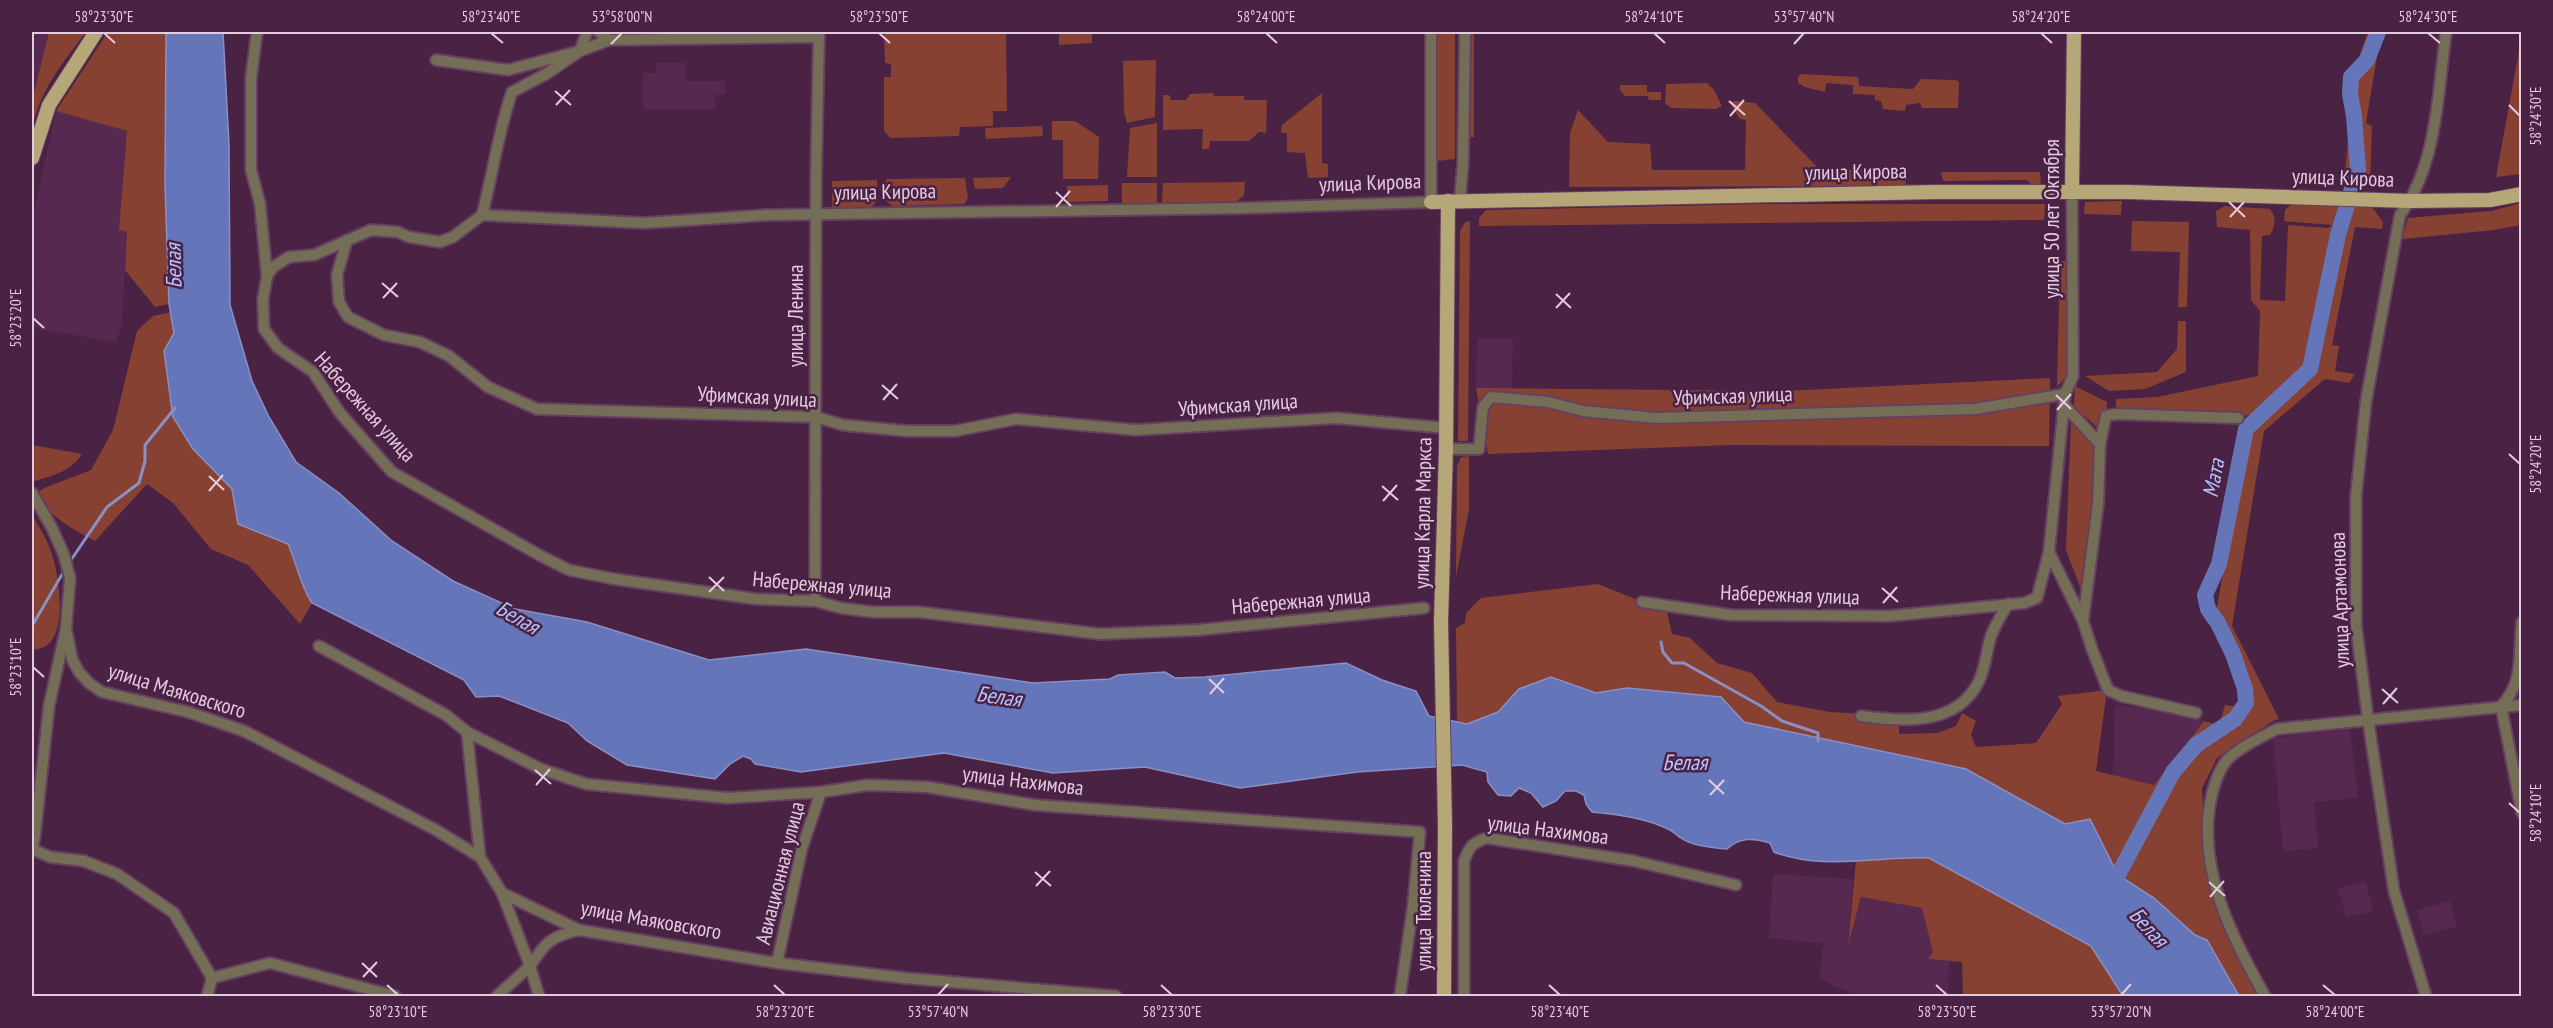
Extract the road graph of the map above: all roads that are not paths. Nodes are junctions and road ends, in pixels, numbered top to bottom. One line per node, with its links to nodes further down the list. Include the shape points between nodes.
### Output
1 (96, 32): 14 (main road, via 49,105)
2 (257, 32): 23 (street, via 251,78 251,170 260,204)
3 (587, 32): 12 (street)
4 (599, 32): 11 (street)
5 (1431, 32): 19 (street)
6 (1465, 32): 17 (street, улица Карла Маркса, via 1464,163)
7 (2074, 32): 15 (main road, улица 50 лет Октября)
8 (2446, 32): 18 (street, улица Артамонова, via 2428,160)
9 (819, 34): 10 (street); 20 (street, улица Ленина)
10 (669, 35): 11 (street)
11 (609, 40): 12 (street)
12 (580, 51): 13 (street, via 508,70); 21 (street, via 512,92 503,116)
13 (436, 60)
14 (32, 158)
15 (2072, 191): 17 (main road, улица Кирова); 18 (main road, улица Кирова); 24 (street, улица 50 лет Октября, via 2073,376)
16 (2522, 194): 18 (main road, улица Кирова, via 2490,200)
17 (1454, 201): 19 (main road, улица Кирова); 27 (main road, улица Карла Маркса)
18 (2410, 201): 45 (street, улица Артамонова, via 2400,215 2377,337 2356,496 2356,625)
19 (1431, 202): 20 (street, улица Кирова)
20 (816, 214): 21 (street, улица Кирова, via 644,223); 25 (street, улица Ленина)
21 (482, 215): 22 (street, via 440,242 371,230)
22 (347, 240): 23 (street, via 314,255 289,257); 25 (street, Уфимская улица, via 337,275 339,302 348,317 384,335 420,342 449,356 488,387 537,409)
23 (267, 276): 33 (street, Набережная улица, via 264,329 278,348 313,372 340,413 392,472 569,570 756,599)
24 (2065, 400): 28 (street); 29 (street, Уфимская улица, via 1975,409 1656,418 1491,397 1483,407 1479,449); 31 (street, улица 50 лет Октября)
25 (816, 417): 27 (street, Уфимская улица, via 843,425 907,431 956,431 1016,419 1136,430 1336,418); 33 (street, улица Ленина)
26 (2238, 418): 28 (street, via 2116,414 2106,416)
27 (1446, 428): 29 (main road, улица Карла Маркса)
28 (2100, 444): 37 (street, via 2098,504)
29 (1446, 449): 49 (main road, улица Карла Маркса, via 1441,622)
30 (32, 493): 39 (street, via 52,528 70,578)
31 (2049, 552): 32 (street, улица 50 лет Октября); 37 (street)
32 (2037, 598): 35 (street, Набережная улица)
33 (815, 601): 36 (street, Набережная улица, via 873,612 919,612 1100,633 1198,630)
34 (1642, 602): 35 (street, Набережная улица, via 1731,615 1890,616)
35 (2008, 604): 44 (street, via 1991,636 1980,680 1968,698 1946,715 1900,721)
36 (1424, 608)
37 (2084, 621): 43 (street, via 2108,690)
38 (2522, 622): 42 (street, via 2518,679 2512,695)
39 (66, 628): 50 (street, via 49,706); 51 (street, улица Маяковского, via 72,659 79,672 102,692 188,712 244,731 436,830)
40 (319, 646): 46 (street, улица Нахимова, via 446,715)
41 (2522, 705): 42 (street)
42 (2501, 706): 45 (street); 48 (street)
43 (2196, 713)
44 (1861, 717)
45 (2368, 719): 66 (street, via 2277,729 2226,762 2216,779 2208,824 2209,851 2219,896 2238,948); 67 (street, улица Артамонова, via 2394,891)
46 (467, 732): 47 (street, улица Нахимова, via 541,769 586,784 728,798); 51 (street)
47 (821, 792): 55 (street, Авиационная улица, via 802,848); 63 (street, улица Нахимова, via 868,785 927,787 1035,806 1420,832)
48 (2522, 813)
49 (1445, 826): 64 (main road, улица Тюленина)
50 (32, 850): 57 (street, via 50,857 84,861 117,874 174,914)
51 (480, 857): 53 (street, улица Маяковского)
52 (1736, 885): 65 (street, улица Нахимова, via 1634,861 1487,838 1475,841 1464,861)
53 (502, 893): 54 (street, улица Маяковского); 56 (street)
54 (579, 930): 55 (street, улица Маяковского); 56 (street, via 549,940)
55 (777, 963): 62 (street, улица Маяковского)
56 (530, 966): 60 (street); 61 (street)
57 (212, 978): 58 (street); 59 (street, via 270,963)
58 (207, 996)
59 (394, 996)
60 (497, 996)
61 (539, 996)
62 (1116, 996)
63 (1400, 996)
64 (1444, 996)
65 (1464, 996)
66 (2265, 996)
67 (2426, 996)

